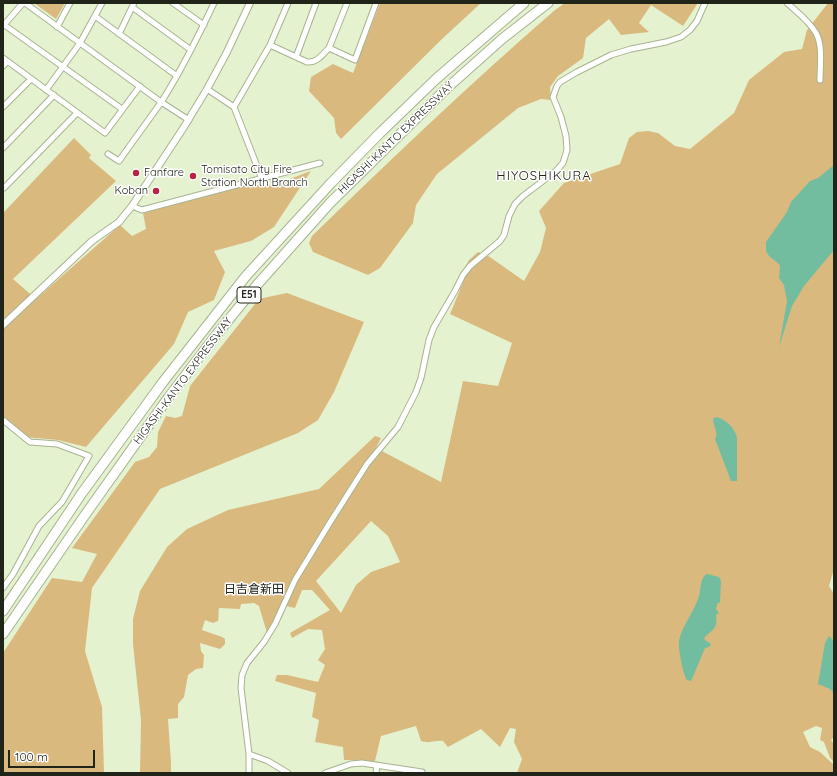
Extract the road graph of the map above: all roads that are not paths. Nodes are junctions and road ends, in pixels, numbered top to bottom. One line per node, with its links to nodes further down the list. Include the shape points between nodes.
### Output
1 (24, 3): 17 (street); 19 (street)
2 (70, 3): 19 (street)
3 (102, 3): 16 (street)
4 (173, 3): 18 (street)
5 (214, 3): 18 (street)
6 (250, 3): 33 (street)
7 (288, 3): 22 (street)
8 (316, 3): 25 (street)
9 (347, 3): 23 (street)
10 (376, 3): 23 (street, via 355,60)
11 (524, 3): 51 (highway, HIGASHI-KANTO EXPRESSWAY / E51, via 436,79 380,133 246,276 95,475)
12 (548, 3): 52 (highway, HIGASHI-KANTO EXPRESSWAY / E51, via 502,39 446,89 330,203 256,286 168,398)
13 (705, 3): 53 (street, via 697,21 681,37 611,55 564,79 557,86 553,97 566,136 567,150 564,163 515,204 500,241 463,275 434,327 416,392 398,427 367,464 296,580 268,636 247,663 242,675 241,688)
14 (788, 3): 31 (street, via 816,34 821,50)
15 (133, 5): 20 (street); 24 (street)
16 (95, 16): 20 (street); 21 (street)
17 (3, 25): 28 (street)
18 (204, 25): 24 (street)
19 (57, 27): 21 (street)
20 (119, 34): 29 (street)
21 (80, 43): 28 (street); 32 (street)
22 (270, 45): 25 (street); 38 (street)
23 (329, 48): 25 (street, via 313,63)
24 (192, 50): 29 (street)
25 (296, 56)
26 (5, 60): 27 (street); 30 (street)
27 (3, 66)
28 (63, 66): 34 (street); 39 (street)
29 (177, 76): 36 (street)
30 (31, 79): 34 (street); 37 (street)
31 (820, 80)
32 (140, 86): 36 (street); 39 (street)
33 (207, 89): 38 (street); 41 (street)
34 (46, 90): 35 (street)
35 (54, 96): 40 (street); 42 (street)
36 (161, 102): 41 (street); 43 (street, via 119,161)
37 (3, 107)
38 (234, 107): 45 (street)
39 (122, 109): 40 (street, via 104,133)
40 (77, 113): 46 (street)
41 (189, 120): 47 (street)
42 (3, 148)
43 (108, 154)
44 (320, 163): 45 (street)
45 (262, 179): 47 (street, via 142,210)
46 (3, 188)
47 (132, 206): 48 (street, via 118,222 92,241)
48 (3, 325)
49 (3, 420): 50 (street, via 30,442 57,444 89,456 62,502 39,526)
50 (3, 588)
51 (3, 611)
52 (3, 634)
53 (249, 754): 56 (street); 57 (street, via 268,761)
54 (377, 765): 55 (street); 58 (street, via 351,764); 59 (street)
55 (422, 772)
56 (249, 773)
57 (288, 773)
58 (325, 773)
59 (376, 773)

